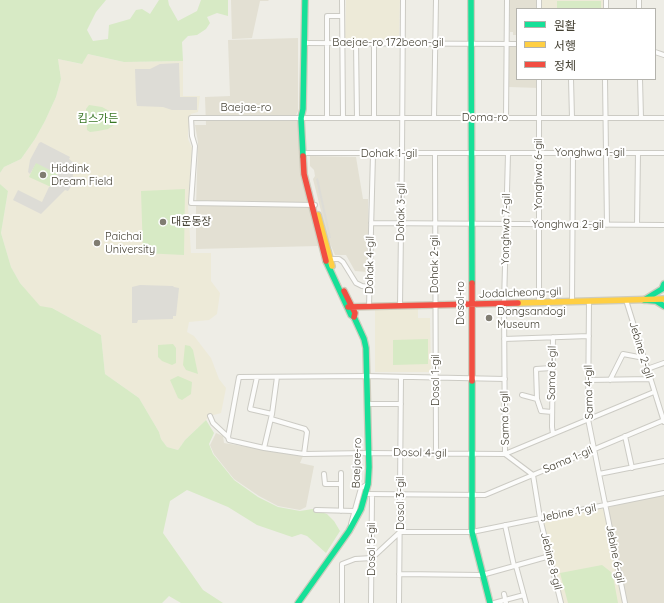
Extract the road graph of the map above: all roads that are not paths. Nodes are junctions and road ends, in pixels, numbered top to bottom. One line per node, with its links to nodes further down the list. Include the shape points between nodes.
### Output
1 (305, 0): 8 (street, Baejae-ro)
2 (342, 0): 7 (street)
3 (403, 0): 13 (street, Dohak 3-gil)
4 (436, 0): 14 (street)
5 (471, 0): 15 (street, Dosol-ro)
6 (507, 0): 16 (street)
7 (342, 16): 9 (street, via 327,16); 10 (street)
8 (304, 43): 9 (street, Baejae-ro 172beon-gil); 22 (street, Baejae-ro)
9 (327, 43): 10 (street, Baejae-ro 172beon-gil); 23 (street)
10 (343, 43): 11 (street, Baejae-ro 172beon-gil); 24 (street)
11 (356, 43): 12 (street, Baejae-ro 172beon-gil); 25 (street)
12 (374, 43): 13 (street, Baejae-ro 172beon-gil); 26 (street)
13 (403, 43): 14 (street, Baejae-ro 172beon-gil); 27 (street, Dohak 3-gil)
14 (435, 44): 15 (street, Baejae-ro 172beon-gil); 28 (street)
15 (471, 44): 16 (street, Baejae-ro 172beon-gil); 29 (street, Dosol-ro)
16 (507, 44): 17 (street, Baejae-ro 172beon-gil); 30 (street)
17 (516, 44)
18 (539, 80): 31 (street, Yonghwa 6-gil)
19 (571, 80): 32 (street)
20 (605, 80): 33 (street)
21 (640, 80): 34 (street)
22 (303, 118): 23 (street, Doma-ro); 36 (street, Baejae-ro); 47 (street, Baejae-ro); 48 (street, Baejae-ro, via 191,118 192,136 196,146 191,203)
23 (327, 118): 24 (street, Doma-ro)
24 (343, 118): 25 (street, Doma-ro)
25 (357, 118): 26 (street, Doma-ro)
26 (374, 118): 27 (street, Doma-ro)
27 (403, 118): 28 (street, Doma-ro); 40 (street, Dohak 3-gil)
28 (434, 118): 29 (street, Doma-ro)
29 (471, 118): 30 (street, Doma-ro); 42 (street, Dosol-ro)
30 (506, 118): 31 (street, Doma-ro)
31 (540, 118): 32 (street, Doma-ro); 44 (street, Yonghwa 6-gil)
32 (572, 118): 33 (street, Doma-ro)
33 (605, 118): 34 (street, Doma-ro); 46 (street)
34 (641, 118): 35 (street, Doma-ro)
35 (664, 118)
36 (306, 153): 39 (street, Dohak 1-gil); 47 (street, Baejae-ro)
37 (638, 153): 38 (street, Yonghwa 1-gil); 46 (street, Yonghwa 1-gil); 57 (street, Yonghwa 1-gil)
38 (664, 153)
39 (373, 154): 40 (street, Dohak 1-gil); 49 (street, Dohak 4-gil)
40 (402, 154): 41 (street, Dohak 1-gil); 50 (street, Dohak 3-gil)
41 (435, 154): 42 (street, Dohak 1-gil); 51 (street, Dohak 2-gil)
42 (471, 154): 43 (street, Yonghwa 1-gil); 52 (street, Dosol-ro)
43 (508, 154): 44 (street, Yonghwa 1-gil); 53 (street, Yonghwa 7-gil)
44 (540, 154): 45 (street, Yonghwa 1-gil); 54 (street, Yonghwa 6-gil)
45 (573, 154): 46 (street, Yonghwa 1-gil); 55 (street)
46 (606, 154): 56 (street)
47 (306, 173): 48 (street, Baejae-ro)
48 (313, 206): 59 (street, Baejae-ro)
49 (371, 223): 50 (street, Dohak 4-gil); 62 (street, Dohak 4-gil)
50 (401, 223): 51 (street, Dohak 2-gil); 71 (street, Dohak 3-gil)
51 (435, 223): 52 (street, Dohak 2-gil); 72 (street, Dohak 2-gil)
52 (471, 224): 53 (street, Yonghwa 2-gil); 70 (street, Dosol-ro)
53 (506, 224): 54 (street, Yonghwa 2-gil); 69 (street, Yonghwa 7-gil)
54 (539, 224): 55 (street, Yonghwa 2-gil); 67 (street, Yonghwa 6-gil)
55 (572, 225): 56 (street, Yonghwa 2-gil); 68 (street)
56 (606, 225): 57 (street, Yonghwa 2-gil)
57 (637, 225): 58 (street, Yonghwa 2-gil)
58 (664, 225)
59 (323, 243): 60 (street, Baejae-ro); 75 (street, Baejae-ro, via 328,264)
60 (330, 259): 62 (street, via 339,259 343,262 356,284); 75 (street, Baejae-ro)
61 (664, 284): 65 (street, via 662,289)
62 (370, 287): 74 (street, Dohak 4-gil)
63 (664, 299): 65 (street, Jodalcheong-gil)
64 (626, 300): 65 (street, Jodalcheong-gil); 66 (street, Jodalcheong-gil); 79 (street, Jebine 2-gil)
65 (644, 300): 73 (street, via 656,301)
66 (589, 301): 68 (street, Jodalcheong-gil); 76 (street, Sama 4-gil)
67 (539, 302): 68 (street, Jodalcheong-gil); 69 (street, Jodalcheong-gil)
68 (572, 302)
69 (504, 303): 70 (street, Jodalcheong-gil); 78 (street, Sama 6-gil)
70 (471, 304): 72 (street, Jodalcheong-gil); 88 (street, Dosol-ro)
71 (400, 306): 72 (street, Jodalcheong-gil); 74 (street, Jodalcheong-gil)
72 (435, 306): 87 (street, Dosol 1-gil)
73 (664, 306)
74 (369, 307): 75 (street, Jodalcheong-gil)
75 (350, 308): 83 (street, Baejae-ro, via 364,339)
76 (589, 336): 77 (street); 91 (street, Sama 4-gil)
77 (553, 337): 78 (street, Sama 8-gil); 81 (street, Sama 8-gil)
78 (504, 339): 89 (street, Sama 6-gil)
79 (644, 358): 82 (street, Jebine 2-gil); 92 (street, via 623,354)
80 (664, 363): 82 (street)
81 (552, 368): 95 (street, via 536,369); 98 (street, Sama 8-gil)
82 (647, 369): 90 (street, Jebine 2-gil)
83 (366, 376): 85 (street); 86 (street); 96 (street, Baejae-ro)
84 (257, 377): 85 (street); 99 (street, via 250,409); 106 (street, via 239,378)
85 (277, 377): 99 (street)
86 (401, 377): 87 (street); 97 (street, Dosol 3-gil)
87 (436, 377): 88 (street); 112 (street, Dosol 1-gil)
88 (471, 378): 89 (street); 113 (street, Dosol-ro)
89 (504, 379): 114 (street, Sama 6-gil)
90 (650, 379): 92 (street); 93 (street, Jebine 2-gil)
91 (589, 380): 92 (street); 102 (street, Sama 4-gil)
92 (610, 380)
93 (654, 392): 102 (street); 103 (street, Jebine 2-gil)
94 (522, 395): 95 (street)
95 (536, 399): 98 (street, via 541,411)
96 (367, 404): 97 (street); 109 (street, Baejae-ro)
97 (401, 404): 110 (street, Dosol 3-gil)
98 (552, 412): 104 (street, Sama 8-gil)
99 (272, 414): 101 (street)
100 (210, 416): 106 (street, via 213,423)
101 (271, 419): 107 (street); 111 (street, via 306,429)
102 (588, 419): 104 (street); 108 (street, Sama 4-gil)
103 (664, 421): 105 (street, Sama 1-gil)
104 (553, 434): 114 (street)
105 (625, 436): 108 (street, Sama 1-gil); 116 (street)
106 (228, 437): 107 (street, Dosol 4-gil, via 229,440)
107 (264, 448): 111 (street, Dosol 4-gil)
108 (594, 449): 119 (street, Sama 4-gil); 120 (street, Sama 1-gil)
109 (368, 453): 110 (street, Dosol 4-gil); 111 (street, Dosol 4-gil); 122 (street, Baejae-ro)
110 (401, 453): 112 (street, Dosol 4-gil); 125 (street, Dosol 3-gil)
111 (304, 454)
112 (436, 454): 113 (street, Dosol 4-gil)
113 (472, 454): 114 (street, Dosol 4-gil); 126 (street, Dosol-ro)
114 (505, 454): 120 (street, Sama 6-gil)
115 (664, 461): 116 (street)
116 (632, 468): 119 (street)
117 (341, 473): 121 (street, Baejae-ro)
118 (324, 474): 121 (street, Baejae-ro, via 325,484)
119 (599, 474): 127 (street, Sama 4-gil)
120 (533, 475): 126 (street, Sama 1-gil, via 485,496); 131 (street)
121 (341, 484): 129 (street, Baejae-ro)
122 (368, 484): 124 (street, Baejae-ro); 130 (street, via 361,488)
123 (664, 493): 127 (street, Jebine 1-gil)
124 (369, 495): 125 (street); 133 (street, Baejae-ro); 137 (street, Dosol 5-gil)
125 (401, 495): 126 (street); 134 (street, Dosol 3-gil)
126 (472, 496): 135 (street, Dosol-ro)
127 (605, 505): 131 (street, Jebine 1-gil); 152 (street, Jebine 6-gil)
128 (316, 510): 129 (street)
129 (341, 511): 130 (street)
130 (354, 511): 133 (street)
131 (540, 518): 132 (street, Jebine 1-gil); 136 (street, Jebine 8-gil)
132 (505, 525): 135 (street, Jebine 1-gil); 138 (street)
133 (349, 531): 144 (street, Baejae-ro)
134 (400, 532): 135 (street, Jebine 1-gil); 137 (street); 139 (street, Dosol 3-gil)
135 (472, 532): 140 (street, Dosol-ro)
136 (550, 556): 138 (street); 151 (street, Jebine 8-gil)
137 (372, 558): 145 (street, via 355,559 342,564); 146 (street, Dosol 5-gil)
138 (515, 566): 140 (street); 142 (street)
139 (399, 574): 140 (street); 147 (street, Dosol 3-gil)
140 (482, 575): 148 (street, Dosol-ro)
141 (504, 594): 143 (street)
142 (524, 595): 143 (street); 150 (street)
143 (506, 601): 149 (street)
144 (298, 603)
145 (342, 603)
146 (371, 603)
147 (399, 603)
148 (490, 603)
149 (494, 603)
150 (526, 603)
151 (561, 603)
152 (625, 603)

